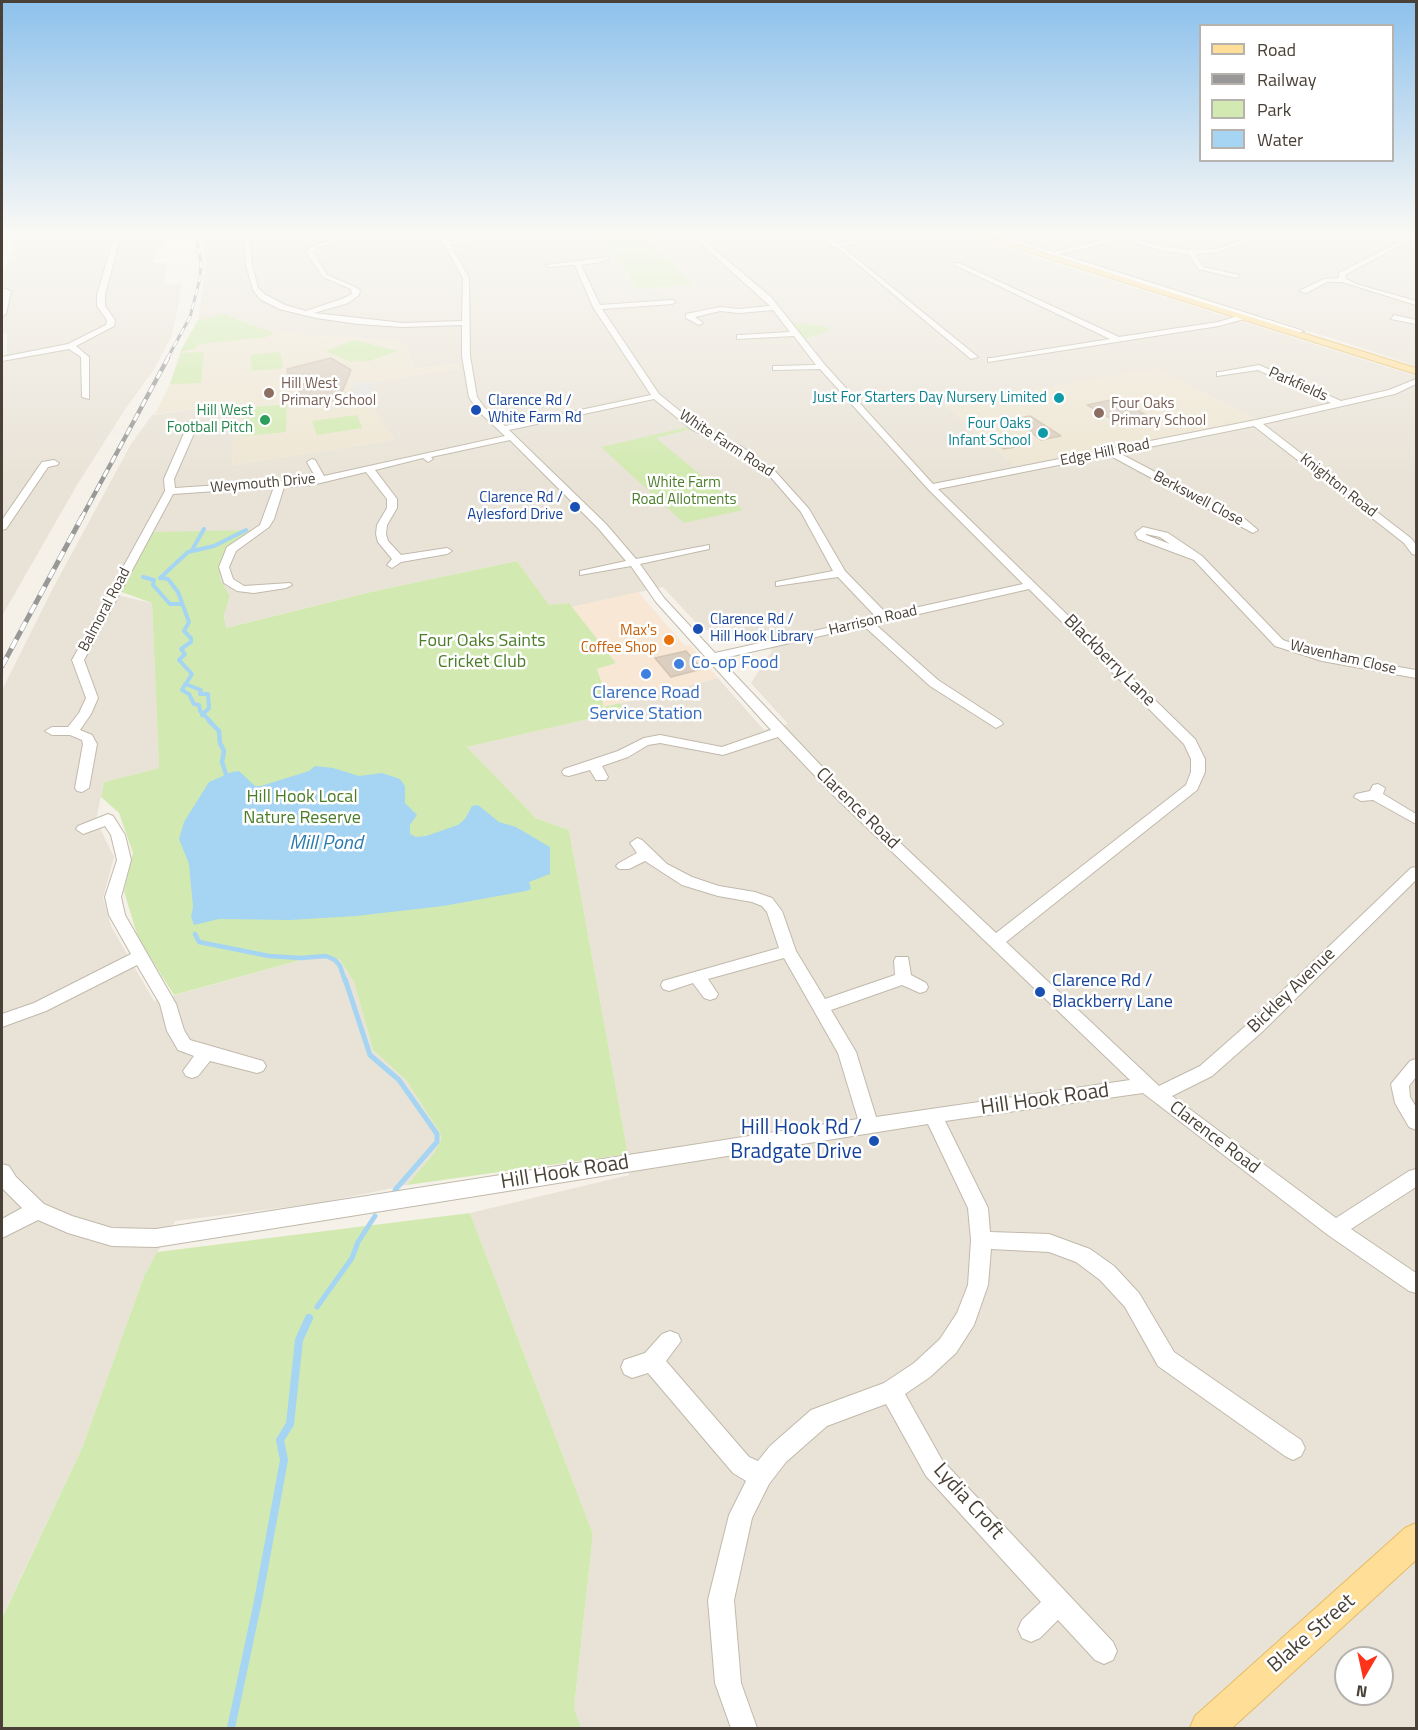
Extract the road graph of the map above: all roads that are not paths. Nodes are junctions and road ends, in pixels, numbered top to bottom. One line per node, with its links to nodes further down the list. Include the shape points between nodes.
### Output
1 (107, 315): 20 (street, via 111,325)
2 (311, 315): 14 (street, via 382,324)
3 (467, 315): 14 (street, Clarence Road)
4 (602, 315): 28 (street, White Farm Road)
5 (695, 315): 15 (street, via 689,316)
6 (781, 315): 17 (street, Blackberry Lane)
7 (923, 315): 19 (street, via 974,357 991,360)
8 (1064, 315): 19 (street)
9 (1234, 315): 11 (main road)
10 (1249, 315): 16 (street, via 1300,331)
11 (1241, 317): 16 (main road); 19 (street)
12 (1392, 317): 13 (street)
13 (1416, 322)
14 (467, 323): 32 (street, Clarence Road, via 466,356 473,397)
15 (699, 323)
16 (1295, 333): 24 (main road)
17 (797, 334): 18 (street); 22 (street, Blackberry Lane)
18 (740, 337)
19 (1118, 340)
20 (70, 346): 21 (street); 27 (street, via 85,357)
21 (2, 359)
22 (822, 367): 23 (street); 39 (street, Blackberry Lane)
23 (776, 368)
24 (1416, 371)
25 (1220, 374): 29 (street, Parkfields, via 1259,367)
26 (1416, 381): 29 (street, Edge Hill Road, via 1392,392)
27 (86, 396)
28 (657, 396): 32 (street); 51 (street, White Farm Road, via 694,427 739,449 771,471 806,511)
29 (1340, 404): 30 (street, Edge Hill Road)
30 (1256, 423): 33 (street, Edge Hill Road); 47 (street, Knighton Road, via 1408,541)
31 (178, 425): 40 (street, via 191,422 169,479)
32 (508, 433): 36 (street, Weymouth Drive); 49 (street, Clarence Road)
33 (1111, 452): 39 (street, Edge Hill Road); 44 (street, Berkswell Close)
34 (308, 461): 37 (street)
35 (32, 464): 41 (street, via 50,463)
36 (369, 469): 37 (street, Weymouth Drive); 46 (street, via 392,499 381,534 395,562)
37 (321, 479): 38 (street, Weymouth Drive)
38 (280, 485): 40 (street, Weymouth Drive); 53 (street, via 269,519 231,549 224,567 228,581 243,595)
39 (931, 487): 54 (street, Blackberry Lane)
40 (170, 491): 61 (street, Balmoral Road, via 78,660 92,698)
41 (15, 508): 42 (street); 43 (street)
42 (2, 509)
43 (2, 527)
44 (1253, 530)
45 (705, 547): 49 (street)
46 (447, 551)
47 (1416, 552)
48 (1198, 558): 58 (street, Wavenham Close, via 1279,643 1322,657)
49 (634, 563): 50 (street); 57 (street, Clarence Road, via 660,600)
50 (584, 573)
51 (840, 573): 52 (street); 55 (street, White Farm Road)
52 (780, 584)
53 (286, 585)
54 (1033, 585): 55 (street, Harrison Road); 72 (street, Blackberry Lane, via 1190,742 1198,759 1198,772 1192,787)
55 (885, 619): 56 (street, Harrison Road)
56 (867, 623): 57 (street, Harrison Road); 59 (street, via 934,683 991,726)
57 (712, 657): 62 (street, Clarence Road)
58 (1416, 674)
59 (1011, 718)
60 (52, 731): 61 (street)
61 (72, 731): 66 (street, via 87,738 90,744)
62 (780, 732): 63 (street, via 723,750 660,739); 72 (street, Clarence Road)
63 (594, 764): 64 (street); 65 (street)
64 (569, 772)
65 (602, 777)
66 (82, 788)
67 (1372, 794): 68 (street)
68 (1416, 820)
69 (83, 829): 74 (street, via 108,819 118,835 124,860 113,897 117,915)
70 (624, 866): 73 (street, via 641,849 687,881 767,903 774,911)
71 (1416, 872): 85 (street, Bickley Avenue, via 1206,1071)
72 (996, 941): 85 (street, Clarence Road)
73 (788, 951): 75 (street); 79 (street)
74 (141, 956): 80 (street, via 40,1007); 81 (street, via 168,1004 184,1045)
75 (697, 976): 76 (street); 78 (street)
76 (669, 985)
77 (920, 987): 79 (street, via 902,970)
78 (710, 994)
79 (822, 1007): 88 (street, via 847,1052)
80 (2, 1021)
81 (206, 1053): 82 (street); 84 (street)
82 (256, 1066)
83 (1416, 1066): 87 (street, via 1400,1084 1401,1098)
84 (192, 1071)
85 (1153, 1090): 86 (street, Hill Hook Road); 93 (street, Clarence Road)
86 (934, 1117): 88 (street, Hill Hook Road); 94 (street, via 978,1208)
87 (1416, 1122)
88 (869, 1125): 91 (street, Hill Hook Road, via 156,1239 112,1236 68,1224)
89 (2, 1172): 91 (street, Hill Hook Road)
90 (1416, 1177): 93 (street)
91 (37, 1210): 92 (street)
92 (2, 1229)
93 (1335, 1229): 95 (street, Clarence Road)
94 (981, 1240): 97 (street, via 978,1285 966,1318 948,1346); 98 (street, via 1049,1243 1083,1255 1132,1300 1166,1359)
95 (1416, 1284)
96 (670, 1341): 99 (street, via 642,1364 741,1465)
97 (891, 1392): 99 (street, via 819,1418 778,1454); 101 (street, Lydia Croft, via 934,1468)
98 (1293, 1448)
99 (761, 1476): 104 (street, via 741,1515 721,1600 728,1683)
100 (1416, 1539): 105 (main road, Blake Street)
101 (1059, 1602): 102 (street); 103 (street, Lydia Croft)
102 (1031, 1629)
103 (1104, 1651)
104 (744, 1728)
105 (1207, 1728)

